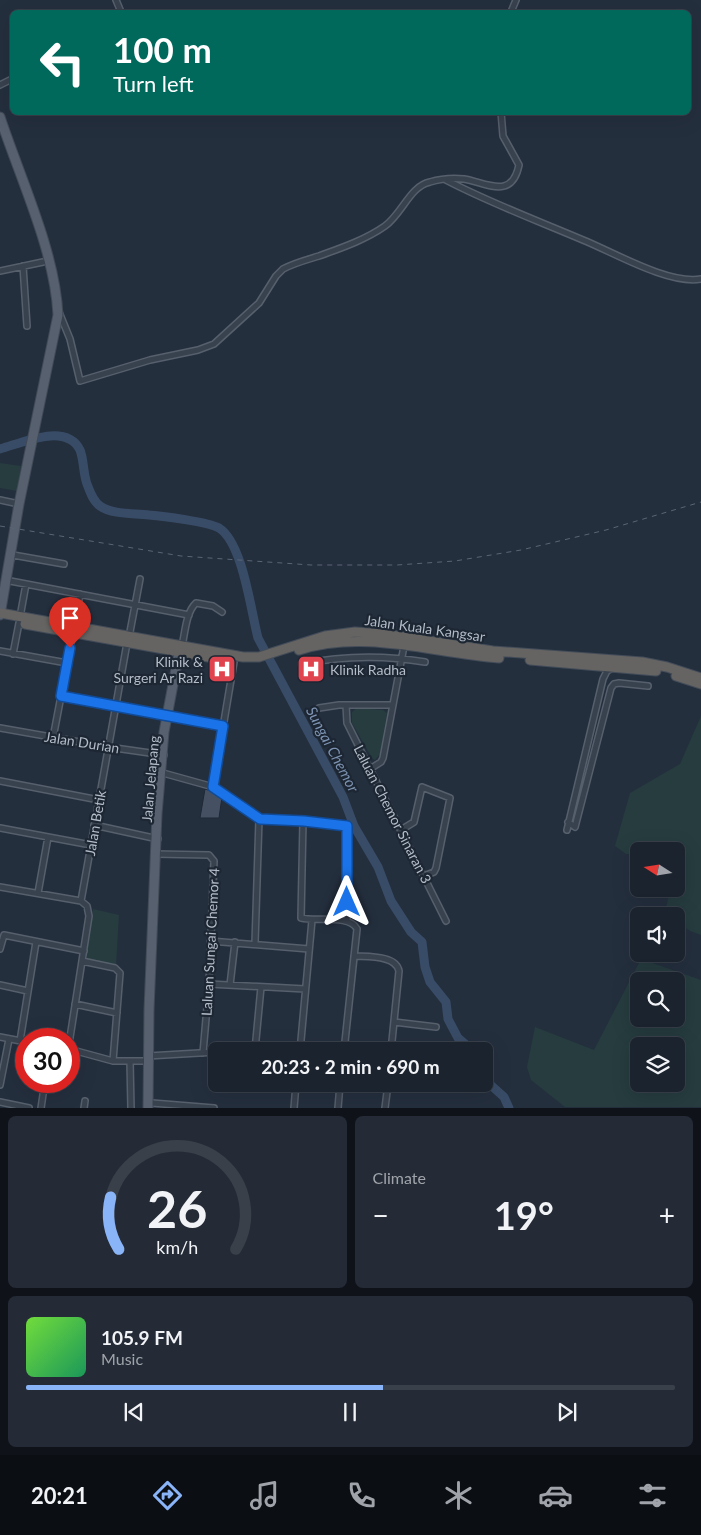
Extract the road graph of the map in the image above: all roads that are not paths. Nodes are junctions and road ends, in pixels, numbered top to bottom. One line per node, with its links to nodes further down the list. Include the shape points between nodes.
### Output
1 (501, 115): 3 (street, via 503,136 519,165 512,181 497,188 461,179)
2 (0, 118): 4 (main road); 5 (main road)
3 (445, 180): 9 (street, via 511,212 630,261 684,280); 10 (street, via 419,186 398,214 376,232 283,269 259,303 236,326 214,344 198,350 150,360 80,381 70,339)
4 (43, 244): 5 (main road); 8 (main road)
5 (43, 262): 6 (street); 8 (main road); 12 (main road, via 53,306)
6 (24, 266): 7 (street); 11 (street)
7 (0, 271)
8 (51, 272): 10 (main road)
9 (701, 279)
10 (57, 310): 12 (main road)
11 (27, 326)
12 (41, 394): 14 (main road)
13 (0, 500): 14 (street)
14 (19, 504): 17 (main road)
15 (64, 564): 17 (street, via 13,554)
16 (140, 579): 21 (street, Jalan Betik)
17 (6, 580): 18 (street); 19 (main road); 23 (main road)
18 (26, 584): 20 (street); 26 (street)
19 (0, 593)
20 (80, 594): 21 (street); 27 (street)
21 (135, 604): 24 (street); 29 (street, Jalan Betik)
22 (222, 612): 24 (street, via 213,606 196,603)
23 (0, 614): 26 (highway, Jalan Kuala Kangsar)
24 (189, 615): 33 (street)
25 (0, 619): 26 (highway, Jalan Kuala Kangsar)
26 (19, 620): 27 (highway, Jalan Kuala Kangsar); 34 (street)
27 (74, 630): 29 (highway, Jalan Kuala Kangsar); 39 (street)
28 (355, 632): 30 (highway, Jalan Kuala Kangsar); 31 (highway, via 396,640); 35 (highway, Jalan Kuala Kangsar, via 325,636)
29 (128, 640): 33 (highway, Jalan Kuala Kangsar); 50 (street, Jalan Betik)
30 (426, 641): 31 (highway, via 410,642); 43 (highway, Jalan Kuala Kangsar, via 499,652 642,662)
31 (404, 646): 35 (highway, Jalan Kuala Kangsar, via 346,640); 36 (street); 41 (highway, Jalan Kuala Kangsar, via 493,658)
32 (0, 651): 34 (street)
33 (181, 651): 37 (highway, Jalan Kuala Kangsar); 54 (main road, Jalan Jelapang)
34 (13, 654): 39 (street)
35 (279, 654): 37 (highway, Jalan Kuala Kangsar, via 260,659)
36 (401, 658): 38 (street); 40 (street, via 334,658); 49 (street)
37 (235, 659): 55 (street)
38 (425, 662)
39 (67, 664): 47 (street)
40 (301, 664)
41 (593, 665): 42 (highway, Jalan Kuala Kangsar); 44 (street)
42 (616, 666): 44 (street, via 607,671); 45 (highway, Jalan Kuala Kangsar, via 659,671)
43 (701, 678)
44 (603, 679): 51 (street)
45 (701, 684)
46 (648, 686): 53 (street, via 614,684)
47 (61, 696): 50 (street); 57 (street)
48 (346, 705): 49 (street); 52 (street); 60 (street, Laluan Chemor Sinaran 3, via 347,723)
49 (393, 705): 60 (street, via 382,760)
50 (115, 706): 54 (street); 58 (street, Jalan Betik)
51 (596, 707): 53 (street); 67 (street)
52 (319, 708)
53 (606, 708): 67 (street, via 575,827)
54 (168, 716): 55 (street); 59 (main road, Jalan Jelapang)
55 (223, 726): 63 (street)
56 (0, 728): 57 (street, Jalan Durian)
57 (53, 738): 58 (street, Jalan Durian)
58 (108, 746): 59 (street, Jalan Durian); 64 (street, Jalan Betik)
59 (163, 754): 61 (main road, Jalan Jelapang); 73 (main road, Jalan Jelapang)
60 (370, 769): 70 (street, Laluan Chemor Sinaran 3)
61 (163, 773): 63 (street); 73 (main road, Jalan Jelapang)
62 (0, 781): 64 (street)
63 (213, 787): 65 (street)
64 (99, 800): 68 (street, Jalan Betik)
65 (260, 819): 66 (street); 86 (street)
66 (304, 821): 80 (street, via 300,916); 81 (street, via 347,826)
67 (568, 822): 71 (street)
68 (94, 825): 73 (street); 74 (street, Jalan Betik)
69 (0, 828): 72 (street)
70 (401, 830): 76 (street, Laluan Chemor Sinaran 3); 76 (street, via 414,822 422,786 450,798 436,868)
71 (566, 830)
72 (48, 837): 74 (street); 78 (street)
73 (157, 838): 75 (main road, Jalan Jelapang)
74 (91, 845): 79 (street, Jalan Betik)
75 (156, 854): 83 (street, Laluan Sungai Chemor 4, via 209,855 214,860); 114 (main road, Jalan Jelapang)
76 (424, 876): 82 (street, Laluan Chemor Sinaran 3)
77 (0, 887): 78 (street)
78 (38, 893): 79 (street)
79 (81, 901): 89 (street, via 87,906 89,916)
80 (312, 920): 81 (street); 87 (street)
81 (347, 920): 90 (street, via 357,929)
82 (446, 921)
83 (210, 940): 85 (street); 92 (street, Laluan Sungai Chemor 4)
84 (36, 942): 88 (street, via 4,935); 89 (street); 97 (street)
85 (235, 942): 86 (street); 94 (street)
86 (255, 943): 87 (street)
87 (309, 948): 96 (street)
88 (0, 949)
89 (84, 951): 91 (street)
90 (354, 956): 100 (street, via 392,960 398,966); 109 (street)
91 (82, 961): 98 (street); 99 (street, via 116,968 120,973)
92 (209, 984): 94 (street); 112 (street, Laluan Sungai Chemor 4)
93 (0, 985): 97 (street)
94 (230, 986): 95 (street)
95 (261, 988): 96 (street); 107 (street)
96 (305, 990): 108 (street)
97 (28, 991): 102 (street)
98 (75, 1004): 99 (street); 103 (street)
99 (117, 1013): 115 (street)
100 (394, 1022): 101 (street); 110 (street)
101 (436, 1027)
102 (22, 1028)
103 (71, 1028)
104 (0, 1037): 105 (street)
105 (9, 1039): 106 (street); 117 (street)
106 (15, 1040)
107 (256, 1042)
108 (301, 1042)
109 (345, 1042)
110 (392, 1042)
111 (80, 1052): 115 (street)
112 (204, 1053): 113 (street); 114 (street)
113 (208, 1053)
114 (150, 1058): 116 (street); 123 (main road, Jalan Jelapang)
115 (113, 1061): 116 (street)
116 (130, 1061): 127 (street)
117 (0, 1085)
118 (295, 1092): 129 (street)
119 (339, 1092): 130 (street)
120 (387, 1092): 131 (street)
121 (43, 1093): 126 (street)
122 (0, 1102): 125 (street)
123 (151, 1106): 124 (street)
124 (173, 1106): 128 (street)
125 (29, 1108)
126 (41, 1108)
127 (131, 1108)
128 (214, 1108)
129 (294, 1108)
130 (338, 1108)
131 (385, 1108)

